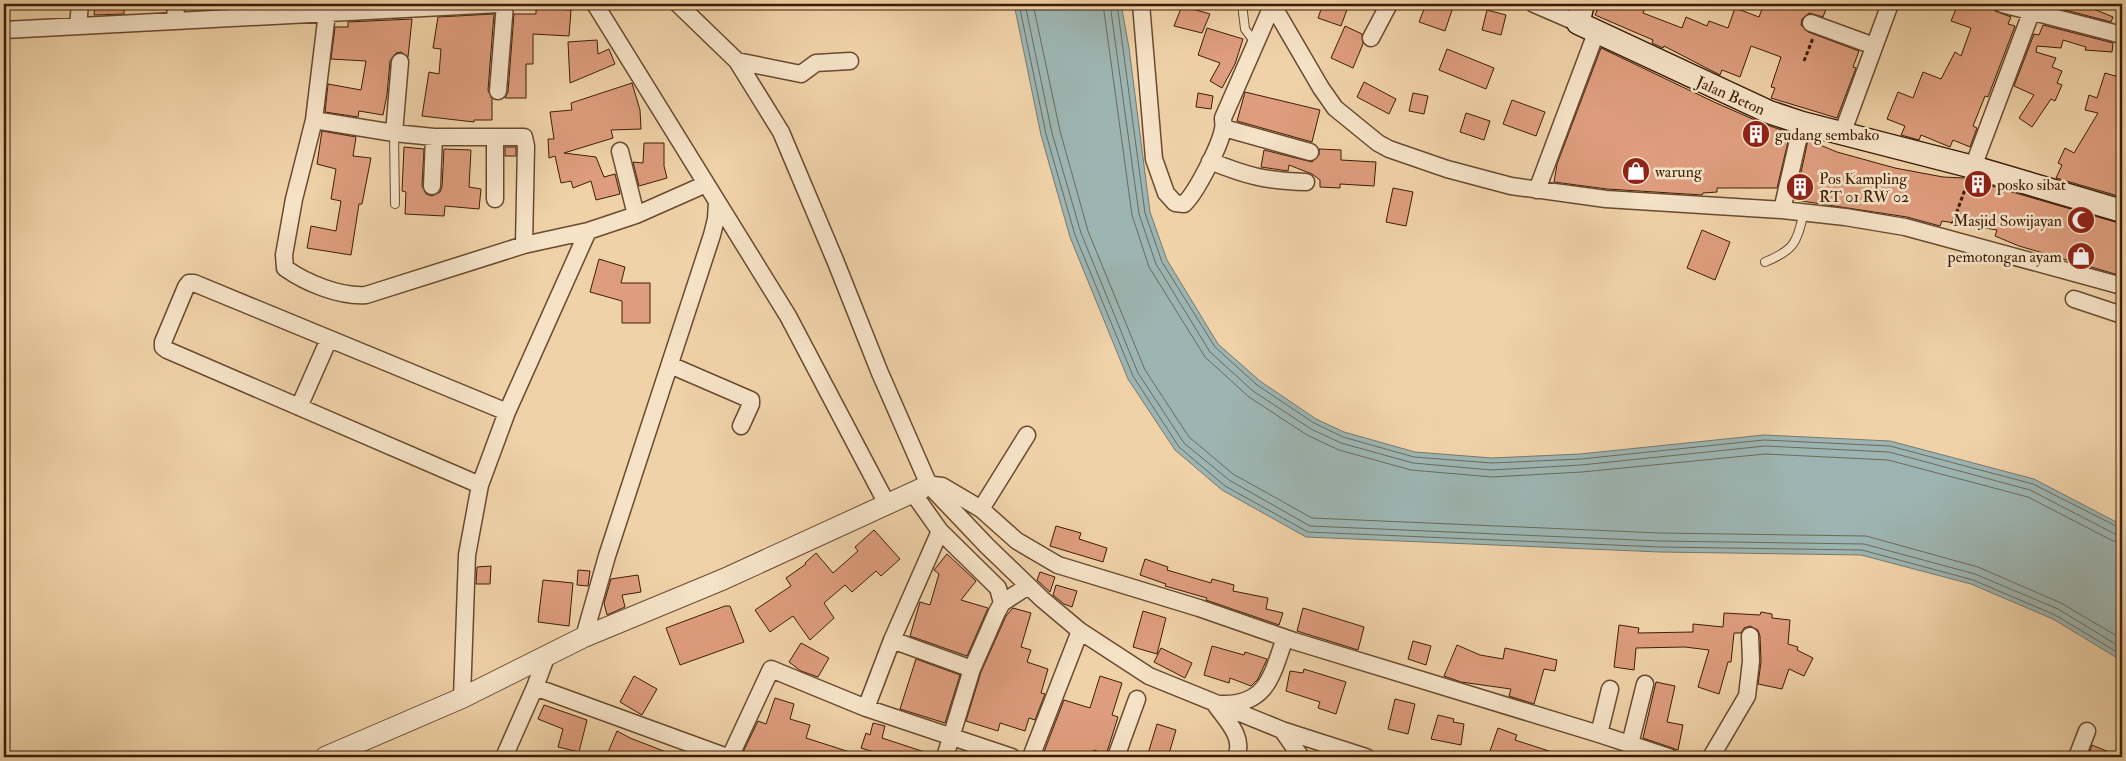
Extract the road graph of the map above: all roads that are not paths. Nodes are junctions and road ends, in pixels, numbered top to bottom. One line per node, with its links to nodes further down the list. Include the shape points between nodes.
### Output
1 (80, 4): 21 (street)
2 (176, 4): 19 (street)
3 (498, 4): 14 (street)
4 (505, 4): 30 (street)
5 (595, 4): 43 (street)
6 (678, 4): 27 (street)
7 (1141, 4): 40 (street, via 1154,158 1166,193 1175,203 1184,204 1191,197)
8 (1242, 4): 25 (lane, via 1245,30)
9 (1389, 4): 24 (street)
10 (1534, 4): 18 (street)
11 (1890, 4): 26 (street)
12 (2002, 4): 17 (street)
13 (1272, 5): 25 (street); 45 (street, via 1335,108 1378,143 1447,170)
14 (403, 6): 16 (street)
15 (307, 9): 16 (street); 19 (street)
16 (327, 13): 31 (street)
17 (2031, 13): 23 (street); 41 (street)
18 (1586, 20): 32 (main road, Jalan Beton, via 1769,112); 45 (street)
19 (175, 21): 21 (street)
20 (1814, 24): 26 (street)
21 (78, 26): 22 (street)
22 (4, 30)
23 (2122, 35)
24 (1371, 38)
25 (1256, 44): 33 (street, via 1223,118)
26 (1874, 46): 35 (street)
27 (737, 61): 28 (street, via 801,74 816,64); 66 (street, via 781,132 880,374)
28 (850, 61)
29 (400, 62): 34 (street)
30 (498, 91)
31 (314, 120): 34 (street); 54 (street, via 294,200 284,255 285,268 338,293 366,295)
32 (1802, 123): 35 (main road, Jalan Beton); 49 (street)
33 (1224, 128): 39 (street); 40 (street)
34 (394, 133): 36 (street); 48 (lane)
35 (1842, 134): 41 (main road, Jalan Beton)
36 (434, 137): 37 (street); 44 (street)
37 (495, 137): 46 (street); 54 (street, via 522,136 526,140)
38 (620, 151): 52 (street)
39 (1310, 152)
40 (1210, 161): 42 (street, via 1246,175)
41 (1973, 167): 50 (main road, Jalan Beton)
42 (1306, 182)
43 (706, 184): 47 (street); 52 (street)
44 (432, 186)
45 (1537, 190): 49 (street, via 1606,199)
46 (495, 199)
47 (717, 202): 60 (street, via 712,235); 67 (street, via 788,316)
48 (395, 204)
49 (1782, 210): 51 (street)
50 (2122, 211)
51 (1804, 212): 55 (lane, via 1790,250); 56 (street, via 1905,226)
52 (636, 215): 53 (street)
53 (588, 231): 54 (street); 62 (street)
54 (524, 245)
55 (1765, 262)
56 (2122, 286)
57 (2074, 299): 58 (street)
58 (2122, 315)
59 (329, 339): 61 (street); 61 (street, via 194,283 186,287 163,348); 62 (street)
60 (670, 366): 63 (street, via 751,400); 74 (street)
61 (299, 407): 65 (street)
62 (507, 412): 65 (street)
63 (741, 426)
64 (1027, 435): 68 (street)
65 (480, 485): 82 (street, via 467,555)
66 (921, 489): 67 (street); 68 (street, via 942,486); 69 (street); 70 (street)
67 (887, 504): 74 (street, via 724,579)
68 (981, 509): 75 (street, via 1017,542 1058,565)
69 (940, 531): 71 (street, via 998,588); 76 (street)
70 (1028, 586): 71 (street); 72 (street)
71 (1002, 603): 78 (street)
72 (1080, 631): 84 (street, via 1149,676); 96 (street)
73 (1750, 636): 102 (street, via 1752,661 1747,696)
74 (584, 637): 77 (street)
75 (1285, 638): 84 (street, via 1268,684 1260,693 1236,704); 88 (street)
76 (892, 640): 78 (street); 85 (street)
77 (547, 655): 80 (street); 82 (street)
78 (972, 669): 89 (street)
79 (1645, 684): 90 (street)
80 (535, 687): 92 (street); 93 (street)
81 (1610, 689): 88 (street)
82 (462, 698): 91 (street)
83 (1137, 699): 97 (street)
84 (1215, 704): 86 (street); 98 (street, via 1237,735 1240,743)
85 (866, 708): 89 (street); 93 (street, via 771,669)
86 (1282, 730): 99 (street); 100 (street)
87 (2087, 731): 103 (street)
88 (1599, 734): 90 (street)
89 (952, 736): 94 (street); 95 (street)
90 (1630, 744): 101 (street)
91 (325, 757)
92 (505, 757)
93 (728, 757)
94 (945, 757)
95 (1012, 757)
96 (1031, 757)
97 (1116, 757)
98 (1236, 757)
99 (1301, 757)
100 (1366, 757)
101 (1669, 757)
102 (1711, 757)
103 (2076, 757)

